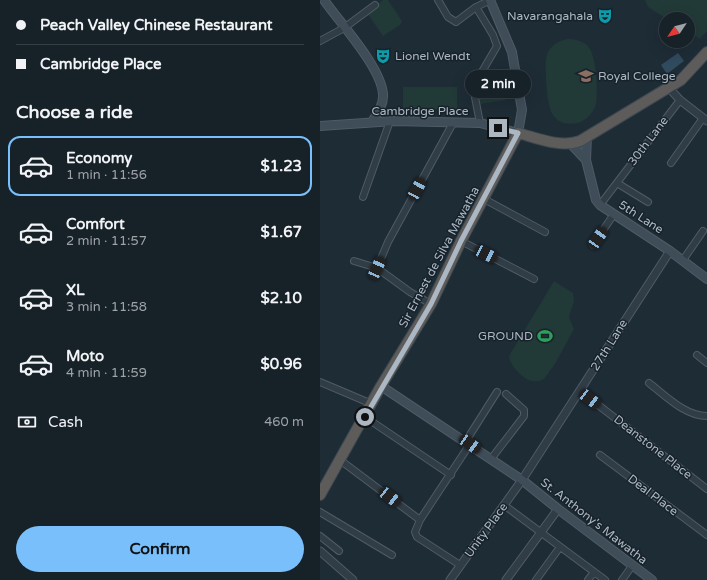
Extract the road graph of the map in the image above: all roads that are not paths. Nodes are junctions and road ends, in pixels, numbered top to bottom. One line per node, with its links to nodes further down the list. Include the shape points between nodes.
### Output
1 (324, 0): 6 (main road)
2 (438, 0): 5 (street, via 448,17 456,22)
3 (490, 0): 5 (street); 17 (main road, via 512,52 522,110)
4 (375, 5): 6 (street)
5 (476, 7): 15 (street, via 497,46 473,87)
6 (344, 28): 7 (street); 13 (main road, via 376,73 384,94 380,110)
7 (320, 41)
8 (707, 52): 9 (highway, via 681,80)
9 (669, 88): 10 (street); 18 (highway)
10 (680, 100): 11 (street); 22 (street, 30th Lane)
11 (705, 120): 21 (street)
12 (390, 121): 13 (main road, Cambridge Place); 14 (main road, Cambridge Place); 23 (street)
13 (372, 122): 16 (main road, Cambridge Place)
14 (453, 123): 15 (main road, Cambridge Place); 35 (street, via 388,242)
15 (480, 123): 17 (main road, Cambridge Place)
16 (320, 126)
17 (518, 133): 19 (highway); 24 (highway, Sir Ernest de Silva Mawatha)
18 (587, 136): 19 (highway); 20 (main road, 5th Lane)
19 (570, 144): 20 (main road)
20 (586, 160): 26 (main road, 5th Lane, via 596,200)
21 (671, 163)
22 (617, 183): 25 (street); 26 (street, 30th Lane)
23 (363, 196)
24 (484, 199): 29 (street); 30 (highway, Sir Ernest de Silva Mawatha)
25 (648, 202)
26 (600, 205): 27 (main road, 5th Lane)
27 (614, 214): 31 (street); 32 (main road, 5th Lane)
28 (703, 231): 33 (street)
29 (545, 232)
30 (461, 241): 36 (street); 38 (highway, Sir Ernest de Silva Mawatha)
31 (593, 245)
32 (670, 251): 33 (main road, 5th Lane); 44 (street, 27th Lane)
33 (683, 260): 37 (main road, 5th Lane)
34 (354, 261): 35 (street)
35 (377, 268): 38 (street)
36 (534, 279)
37 (707, 279)
38 (431, 304): 43 (highway, Sir Ernest de Silva Mawatha)
39 (697, 355): 40 (street)
40 (707, 363)
41 (320, 382): 47 (street)
42 (649, 383): 48 (street, via 695,416)
43 (381, 386): 47 (highway, Sir Ernest de Silva Mawatha); 50 (main road, St. Anthony's Mawatha)
44 (580, 391): 55 (street, 27th Lane); 56 (street, Deanstone Place)
45 (497, 392): 50 (street)
46 (506, 394): 52 (street, via 524,410 524,416)
47 (372, 404): 49 (highway, Sir Ernest de Silva Mawatha)
48 (707, 416)
49 (365, 417): 53 (highway, Sir Ernest de Silva Mawatha); 54 (street)
50 (468, 443): 52 (main road, St. Anthony's Mawatha); 54 (street)
51 (600, 455): 63 (street, Deal Place)
52 (491, 459): 55 (main road, St. Anthony's Mawatha)
53 (340, 460): 57 (highway, Sir Ernest de Silva Mawatha); 61 (street)
54 (451, 475): 61 (street)
55 (522, 480): 58 (street, Unity Place); 59 (main road, St. Anthony's Mawatha)
56 (707, 489)
57 (320, 495)
58 (504, 504): 62 (street); 69 (street, Unity Place)
59 (558, 509): 62 (street); 70 (main road, St. Anthony's Mawatha)
60 (320, 512): 68 (street)
61 (420, 520): 69 (street, via 415,532 417,537)
62 (541, 532): 65 (street); 74 (street)
63 (707, 535)
64 (320, 536): 67 (street)
65 (560, 547): 71 (street); 75 (street)
66 (320, 551): 72 (street)
67 (339, 551)
68 (392, 555)
69 (460, 566): 73 (street, Unity Place)
70 (632, 566): 78 (street); 79 (main road, St. Anthony's Mawatha)
71 (594, 572): 76 (street); 77 (street)
72 (353, 580)
73 (450, 580)
74 (506, 580)
75 (536, 580)
76 (588, 580)
77 (605, 580)
78 (622, 580)
79 (652, 580)

